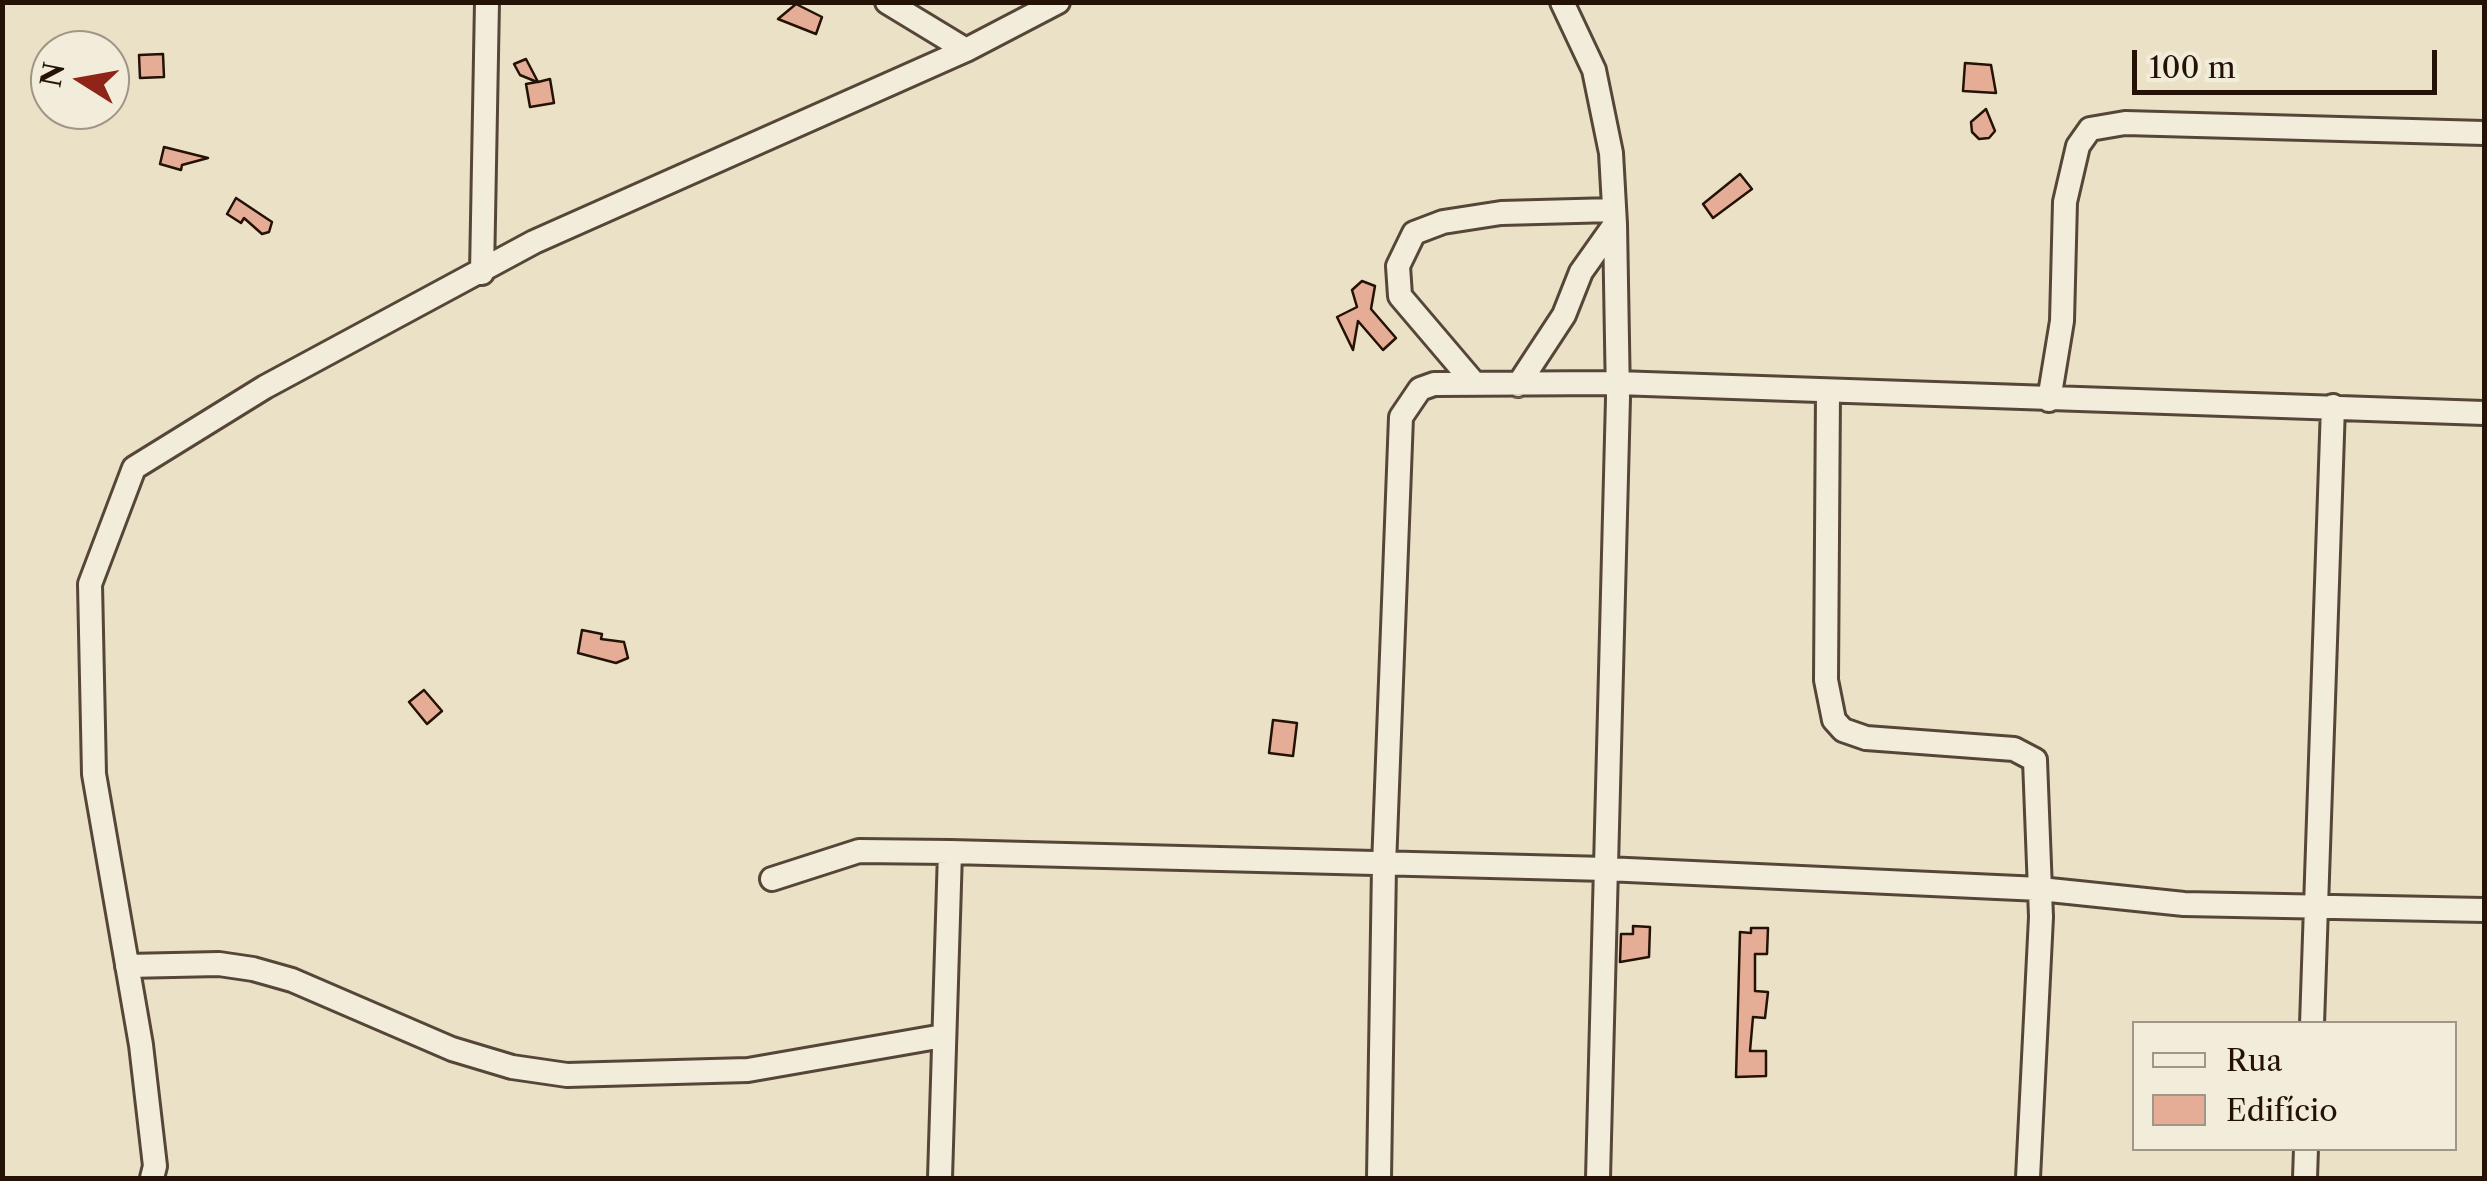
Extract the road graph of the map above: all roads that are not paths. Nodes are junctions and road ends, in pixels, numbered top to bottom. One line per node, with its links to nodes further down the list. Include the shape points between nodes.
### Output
1 (487, 2): 8 (street)
2 (887, 2): 5 (street)
3 (1058, 2): 5 (street)
4 (1562, 2): 7 (street, via 1594,70 1611,153)
5 (966, 50): 8 (street, via 534,242)
6 (2484, 133): 13 (street, via 2124,123 2090,128 2078,146 2065,202 2062,321)
7 (1614, 217): 9 (street); 10 (street, via 1501,213 1414,233 1398,266 1400,296); 11 (street, via 1564,315)
8 (482, 272): 23 (street, via 265,388 134,468 90,584 94,774)
9 (1618, 382): 11 (street); 12 (street); 18 (street)
10 (1474, 383): 11 (street); 17 (street, via 1420,389 1400,417)
11 (1518, 385)
12 (1828, 393): 13 (street); 20 (street, via 1826,680 1834,720 1866,738 1998,746 2035,760)
13 (2049, 400): 14 (street)
14 (2333, 406): 15 (street); 21 (street)
15 (2484, 413)
16 (950, 852): 17 (street); 19 (street, via 859,852); 25 (street)
17 (1384, 866): 18 (street); 29 (street)
18 (1606, 869): 20 (street); 30 (street)
19 (772, 880)
20 (2040, 889): 21 (street, via 2184,904); 31 (street)
21 (2318, 906): 22 (street); 24 (street)
22 (2484, 910)
23 (127, 966): 25 (street, via 253,968 452,1049 567,1075 748,1070); 27 (street)
24 (2312, 1021)
25 (943, 1036): 28 (street)
26 (2306, 1151): 32 (street)
27 (152, 1178)
28 (940, 1178)
29 (1378, 1178)
30 (1598, 1178)
31 (2028, 1178)
32 (2305, 1178)

